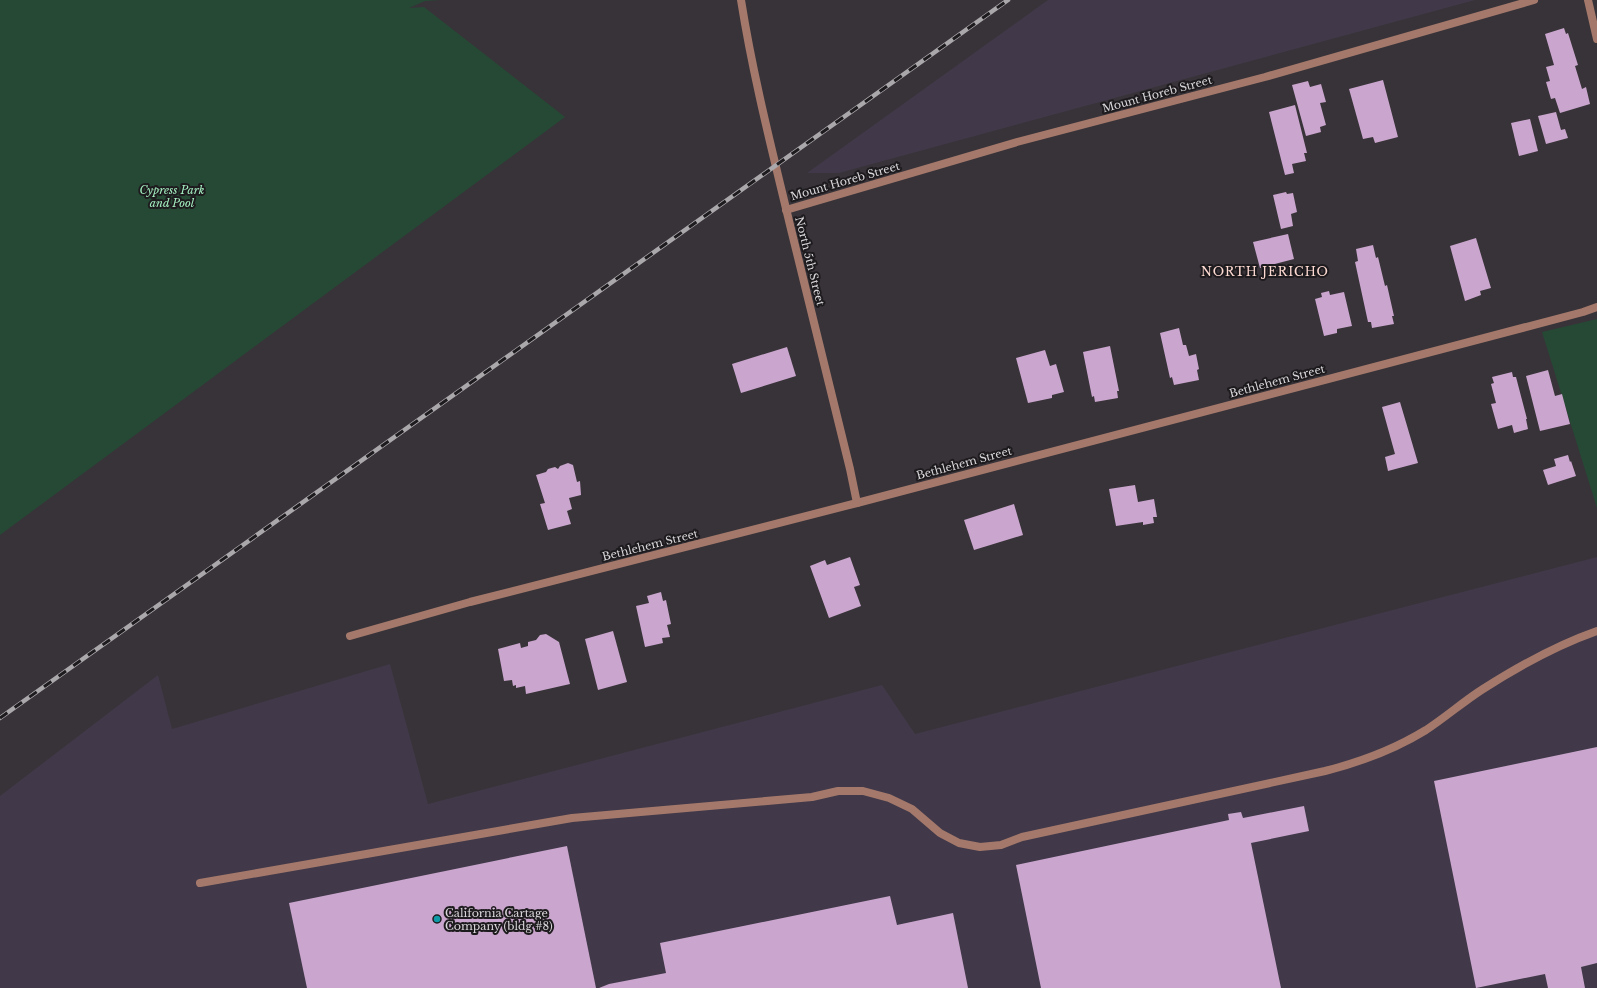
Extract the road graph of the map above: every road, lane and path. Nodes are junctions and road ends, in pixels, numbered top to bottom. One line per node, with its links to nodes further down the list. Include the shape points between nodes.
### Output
1 (741, 0): 5 (street, North 5th Street, via 749,47)
2 (1534, 0): 5 (street, Mount Horeb Street, via 1265,77 1010,144)
3 (1588, 0): 4 (street)
4 (1597, 39)
5 (786, 210): 7 (street, North 5th Street)
6 (1597, 306): 7 (street, Bethlehem Street, via 1583,312)
7 (857, 503): 9 (street, Bethlehem Street, via 470,602)
8 (1597, 631): 10 (street, via 1531,660 1482,689 1427,729 1386,751 1352,764 1022,837 1001,845 980,847 959,843 940,833 912,810 889,798 864,791 838,791 812,797 572,818)
9 (350, 636)
10 (200, 883)

